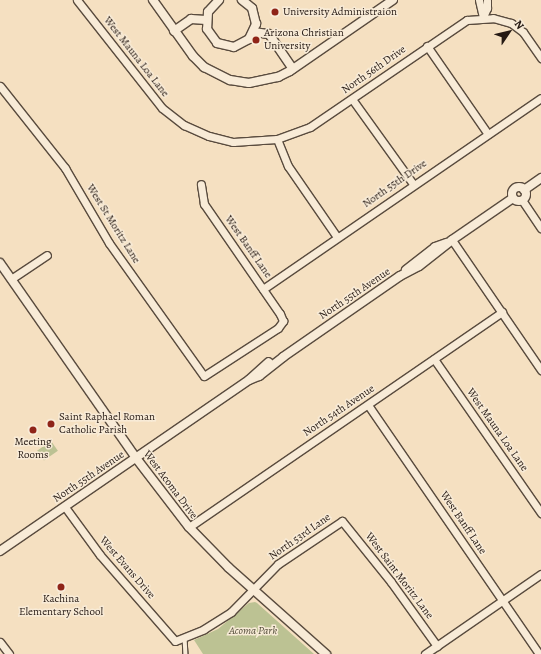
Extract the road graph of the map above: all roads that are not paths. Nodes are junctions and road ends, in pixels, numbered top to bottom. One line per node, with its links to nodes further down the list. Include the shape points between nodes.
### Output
1 (78, 0): 19 (street, West Mauna Loa Lane, via 145,89 162,108 184,125 209,136 233,142)
2 (153, 0): 10 (street)
3 (220, 0): 9 (street, via 208,12)
4 (242, 0): 11 (street, via 252,8 255,15)
5 (393, 0): 14 (street)
6 (479, 0): 8 (street)
7 (487, 0): 8 (street, via 488,8)
8 (483, 17): 12 (street, North 56th Drive, via 467,20); 13 (street, via 511,23 523,32)
9 (206, 20): 10 (street, via 191,19); 11 (street, via 211,37 225,46 242,44)
10 (174, 31): 14 (street, via 204,67 230,80 249,83 278,77)
11 (254, 32): 14 (street, via 269,34)
12 (427, 46): 17 (street, North 56th Drive); 18 (street)
13 (541, 58)
14 (293, 69)
15 (0, 86): 33 (street, West St Moritz Lane, via 65,168 109,243 204,376 278,328)
16 (541, 98): 18 (street, North 55th Drive)
17 (352, 99): 19 (street, North 56th Drive, via 310,127); 22 (street)
18 (488, 134): 22 (street, North 55th Drive)
19 (277, 139): 26 (street, via 288,166)
20 (541, 178): 23 (street, North 55th Avenue)
21 (201, 184): 31 (street, West Banff Lane, via 204,204)
22 (413, 184): 26 (street, North 55th Drive)
23 (524, 190): 24 (street, via 525,195); 24 (street, North 55th Avenue, via 519,187 514,189)
24 (518, 199): 25 (street); 27 (street, North 55th Avenue)
25 (541, 228)
26 (337, 237): 31 (street, North 55th Drive)
27 (452, 240): 32 (street); 37 (street, North 55th Avenue, via 420,258 400,276 259,376 249,380)
28 (47, 255): 30 (street)
29 (0, 263): 30 (street, West Acoma Drive)
30 (11, 279): 37 (street, West Acoma Drive)
31 (263, 289): 33 (street, West Banff Lane)
32 (502, 312): 34 (street, North 54th Avenue); 35 (street)
33 (283, 321)
34 (434, 359): 36 (street, North 54th Avenue); 39 (street, West Mauna Loa Lane)
35 (541, 370)
36 (368, 405): 41 (street, North 54th Avenue); 45 (street, West Banff Lane)
37 (136, 458): 38 (street, North 55th Avenue); 41 (street, West Acoma Drive)
38 (65, 507): 42 (street, North 55th Avenue); 47 (street, West Evans Drive, via 100,555)
39 (541, 513)
40 (342, 521): 44 (street, North 53rd Lane, via 278,564); 49 (street, West Saint Moritz Lane, via 391,582)
41 (189, 528): 44 (street, West Acoma Drive)
42 (0, 551)
43 (541, 574): 45 (street)
44 (253, 589): 46 (street, North 53rd Lane, via 231,612 204,629); 52 (street, West Acoma Drive)
45 (502, 601): 49 (street); 54 (street, West Banff Lane)
46 (184, 637): 47 (street, North 53rd Lane); 51 (lane)
47 (175, 641)
48 (0, 642): 50 (street)
49 (437, 646): 53 (street)
50 (9, 654)
51 (186, 654)
52 (326, 654)
53 (425, 654)
54 (539, 654)

